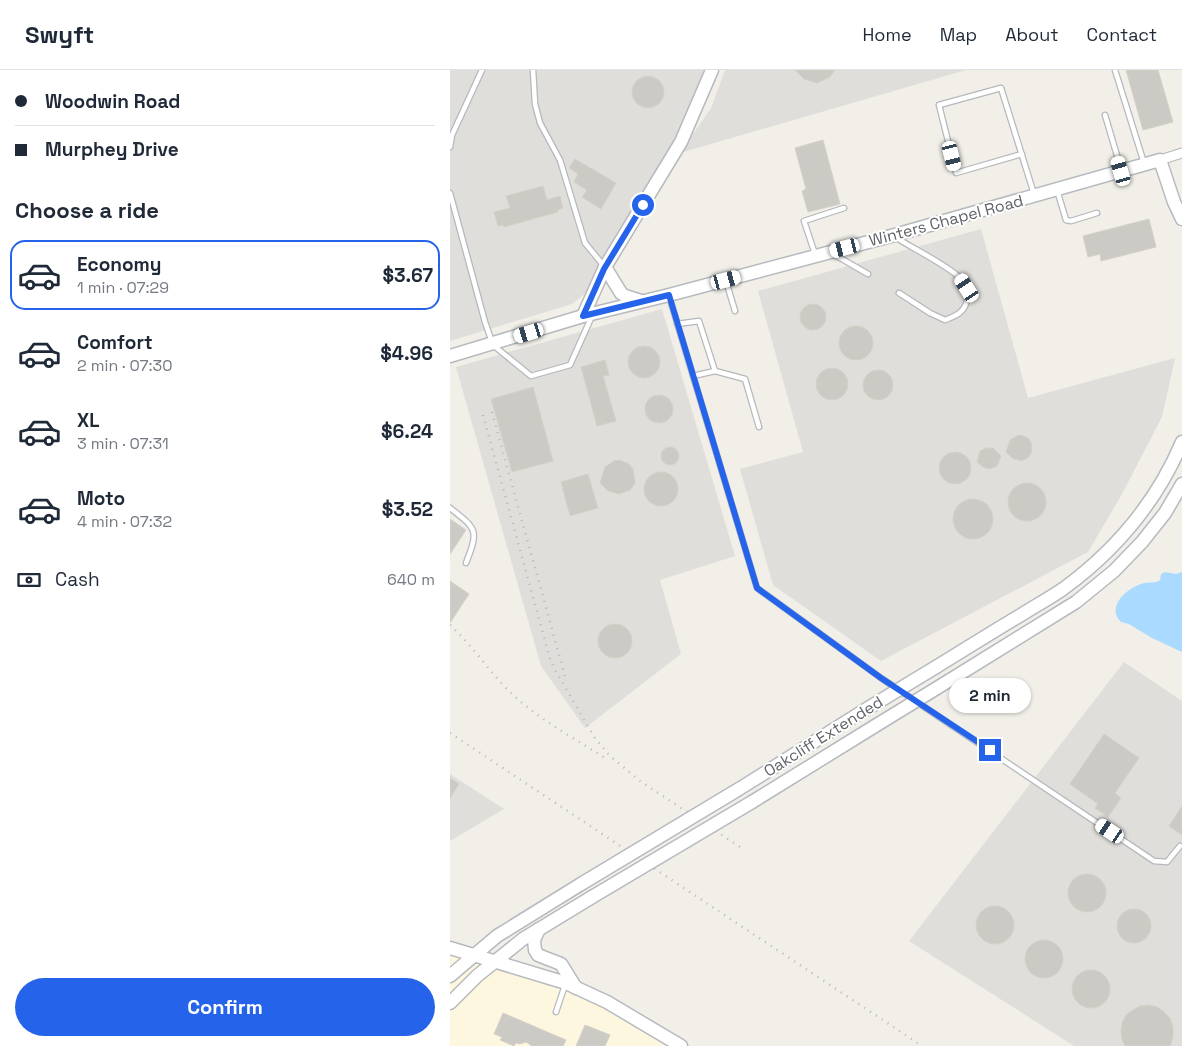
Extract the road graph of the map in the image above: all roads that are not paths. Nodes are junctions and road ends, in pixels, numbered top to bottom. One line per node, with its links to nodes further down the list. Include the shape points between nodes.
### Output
1 (482, 70): 6 (lane, via 452,135)
2 (533, 70): 21 (lane, via 540,123 558,155 585,243)
3 (712, 70): 21 (main road, via 681,142)
4 (1114, 70): 10 (lane)
5 (1106, 115): 11 (lane)
6 (450, 147)
7 (1182, 153): 9 (street, Winters Chapel Road)
8 (1022, 154): 8 (lane, via 1001,88 939,105 956,173); 14 (lane)
9 (1160, 160): 10 (main road, Winters Chapel Road); 17 (main road)
10 (1144, 164): 11 (main road, Winters Chapel Road)
11 (1121, 171): 12 (main road, Winters Chapel Road)
12 (1057, 189): 14 (main road, Winters Chapel Road); 16 (lane, via 1066,220)
13 (450, 193): 30 (lane)
14 (1035, 195): 18 (main road, Winters Chapel Road)
15 (844, 208): 20 (lane, via 804,221)
16 (1097, 214)
17 (1182, 219)
18 (891, 236): 19 (main road, Winters Chapel Road); 24 (lane, via 960,278 969,297 964,309 946,320)
19 (829, 252): 20 (main road, Winters Chapel Road); 22 (lane)
20 (815, 255): 23 (main road, Winters Chapel Road)
21 (605, 267): 26 (main road, via 621,293); 28 (main road)
22 (868, 274)
23 (726, 280): 25 (main road, Winters Chapel Road); 27 (lane)
24 (899, 293)
25 (669, 295): 26 (main road, Winters Chapel Road); 29 (lane)
26 (643, 301): 28 (main road, Winters Chapel Road)
27 (735, 310)
28 (588, 315): 30 (main road, Winters Chapel Road); 30 (lane, via 570,366 530,376)
29 (677, 324): 32 (lane, via 699,321); 33 (lane)
30 (493, 344): 31 (main road, Winters Chapel Road)
31 (450, 356)
32 (715, 371): 33 (lane); 34 (lane, via 745,379)
33 (693, 376): 39 (lane, via 757,588 881,678 1154,861 1167,862)
34 (759, 427)
35 (1182, 442): 42 (main road, Oakcliff Extended, bridge, via 1152,499 1101,558 1063,589 497,936)
36 (1182, 484): 40 (main road, Oakcliff Extended, bridge, via 1142,542 1114,572 1076,602)
37 (450, 508): 38 (lane, via 471,524 475,540)
38 (466, 563)
39 (1180, 846)
40 (539, 930): 43 (main road, Oakcliff Extended); 45 (main road, via 534,950 538,955 561,964)
41 (450, 948): 42 (main road)
42 (474, 956): 43 (main road); 44 (main road, Oakcliff Extended)
43 (495, 962): 45 (main road); 46 (main road, Oakcliff Extended)
44 (450, 976)
45 (571, 985): 47 (lane); 48 (main road)
46 (450, 1003)
47 (556, 1012)
48 (681, 1046)

